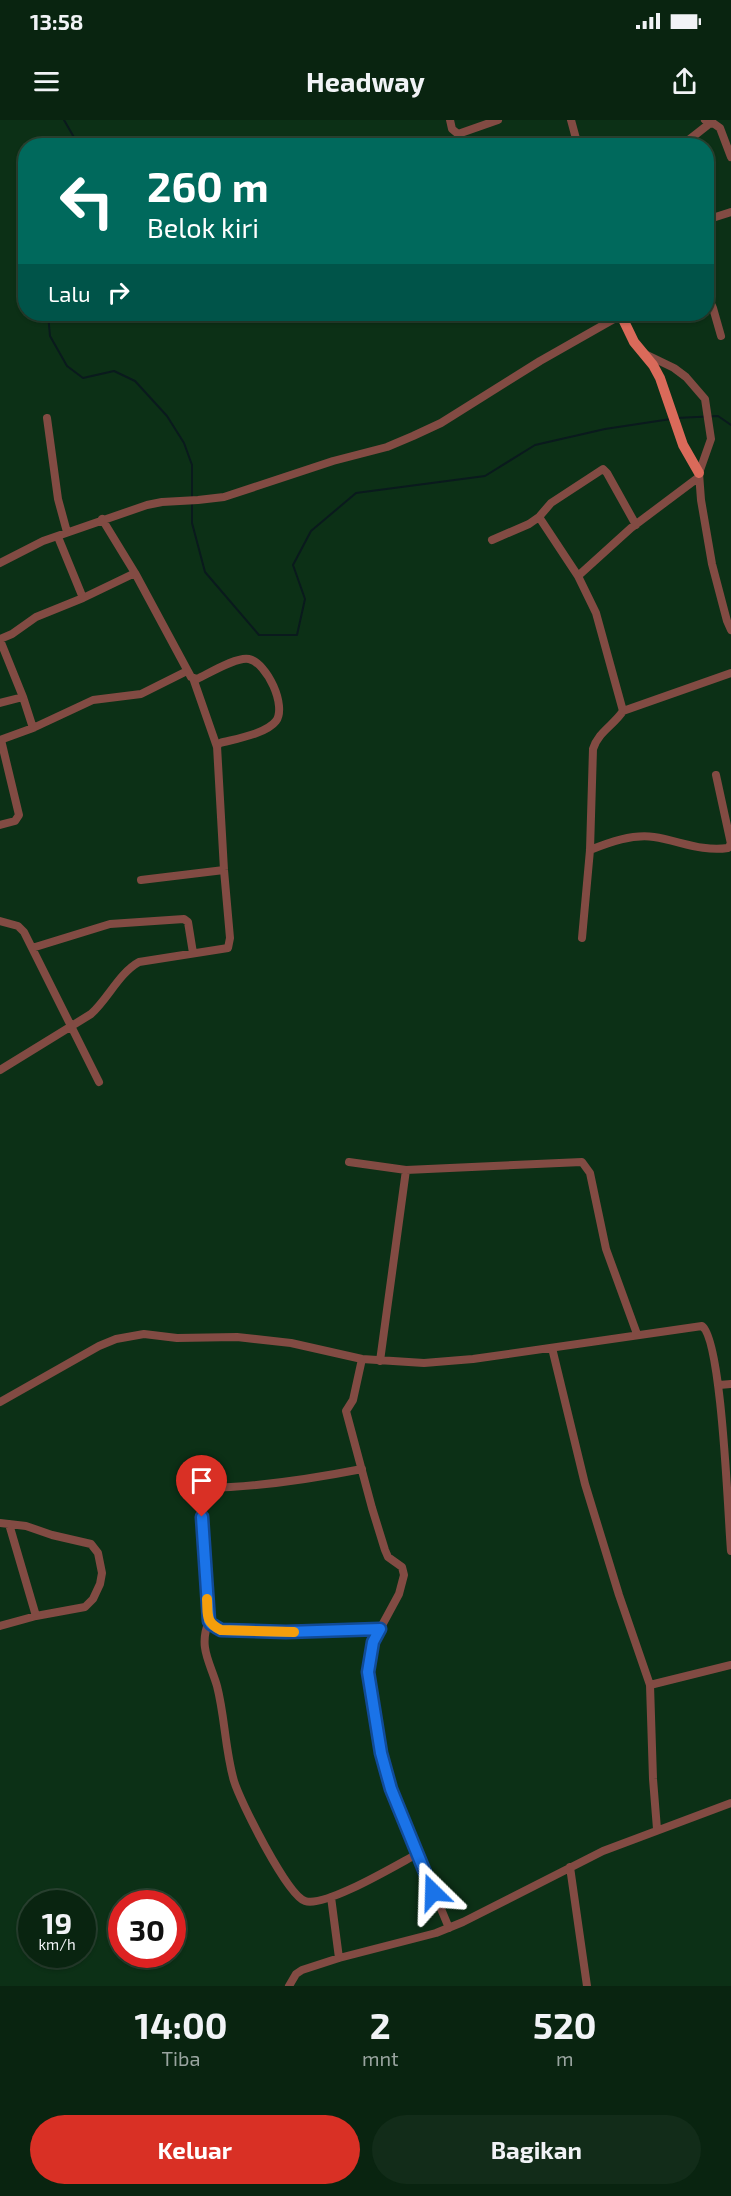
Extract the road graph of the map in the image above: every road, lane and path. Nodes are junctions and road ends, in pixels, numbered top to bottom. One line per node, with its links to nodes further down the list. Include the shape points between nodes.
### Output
1 (450, 120): 2 (street, via 458,134)
2 (498, 120)
3 (571, 120): 5 (street)
4 (707, 122): 6 (street); 7 (street, via 720,128)
5 (576, 138)
6 (690, 138)
7 (731, 157)
8 (731, 212): 9 (street)
9 (714, 217)
10 (714, 312): 13 (street)
11 (609, 321): 18 (street, via 441,423 387,447 224,496 154,503)
12 (624, 321): 14 (main road, via 633,342)
13 (721, 336)
14 (644, 353): 16 (main road, via 665,388 683,445); 16 (street, via 680,373 705,399 710,446)
15 (47, 418): 20 (street, via 58,499)
16 (699, 475): 19 (street); 27 (street, via 712,564)
17 (538, 517): 19 (street, via 551,503 603,469); 22 (street); 25 (street)
18 (102, 519): 20 (street); 24 (street)
19 (636, 525): 25 (street)
20 (67, 532): 21 (street)
21 (58, 537): 23 (street); 26 (street)
22 (492, 540)
23 (0, 563)
24 (135, 573): 26 (street); 30 (street)
25 (578, 576): 33 (street, via 596,613)
26 (83, 598): 28 (street, via 36,617)
27 (731, 630)
28 (0, 640): 31 (street)
29 (731, 672): 33 (street)
30 (190, 675): 34 (street, via 141,694 93,700); 36 (street); 36 (street, via 197,679 248,658 268,676 274,688 281,710 276,722)
31 (23, 697): 32 (street); 34 (street)
32 (0, 703)
33 (623, 711): 41 (street, via 595,741 593,749)
34 (33, 728): 35 (street)
35 (0, 740): 37 (street)
36 (217, 747): 42 (street)
37 (3, 763): 39 (street, via 19,815 15,821)
38 (716, 775): 40 (street)
39 (0, 825)
40 (729, 827): 41 (street, via 731,844 727,849 694,848 653,837 613,840)
41 (590, 850): 45 (street)
42 (224, 870): 43 (street); 47 (street, via 230,945)
43 (141, 880)
44 (0, 921): 46 (street, via 18,926)
45 (582, 938)
46 (32, 948): 47 (street, via 110,924 184,919 188,922); 48 (street)
47 (193, 954): 48 (street, via 149,959 131,966 99,1006)
48 (72, 1026): 49 (street); 50 (street)
49 (0, 1070)
50 (99, 1082)
51 (349, 1162): 52 (street)
52 (406, 1170): 53 (street, via 582,1162 590,1173 606,1249); 56 (street)
53 (637, 1334): 54 (street); 58 (street, via 704,1327 711,1341)
54 (552, 1348): 56 (street, via 424,1363); 68 (street, via 588,1494)
55 (362, 1359): 56 (street); 59 (street, via 267,1340 137,1335 99,1346); 60 (street, via 346,1412)
56 (380, 1361)
57 (731, 1384): 58 (street)
58 (719, 1385): 62 (street)
59 (0, 1402)
60 (362, 1470): 64 (street, via 298,1481 207,1488 201,1495); 66 (street, via 385,1550 402,1567 404,1575 399,1594)
61 (5, 1523): 63 (street); 63 (street, via 91,1544 98,1553 102,1573 93,1599 85,1607)
62 (731, 1551)
63 (36, 1616): 65 (street)
64 (209, 1621): 66 (street, via 221,1630); 73 (street, via 204,1631 204,1647 217,1687 234,1781 246,1811 283,1877 302,1899 314,1902)
65 (0, 1626)
66 (380, 1629): 71 (street, via 369,1657 369,1679 386,1773)
67 (731, 1665): 68 (street)
68 (650, 1685): 70 (street)
69 (731, 1803): 70 (street)
70 (657, 1829): 72 (street)
71 (417, 1854): 73 (street); 74 (street)
72 (570, 1867): 74 (street); 77 (street)
73 (331, 1897): 75 (street)
74 (449, 1928): 75 (street)
75 (339, 1958): 76 (street, via 302,1970)
76 (289, 1986)
77 (587, 1986)

